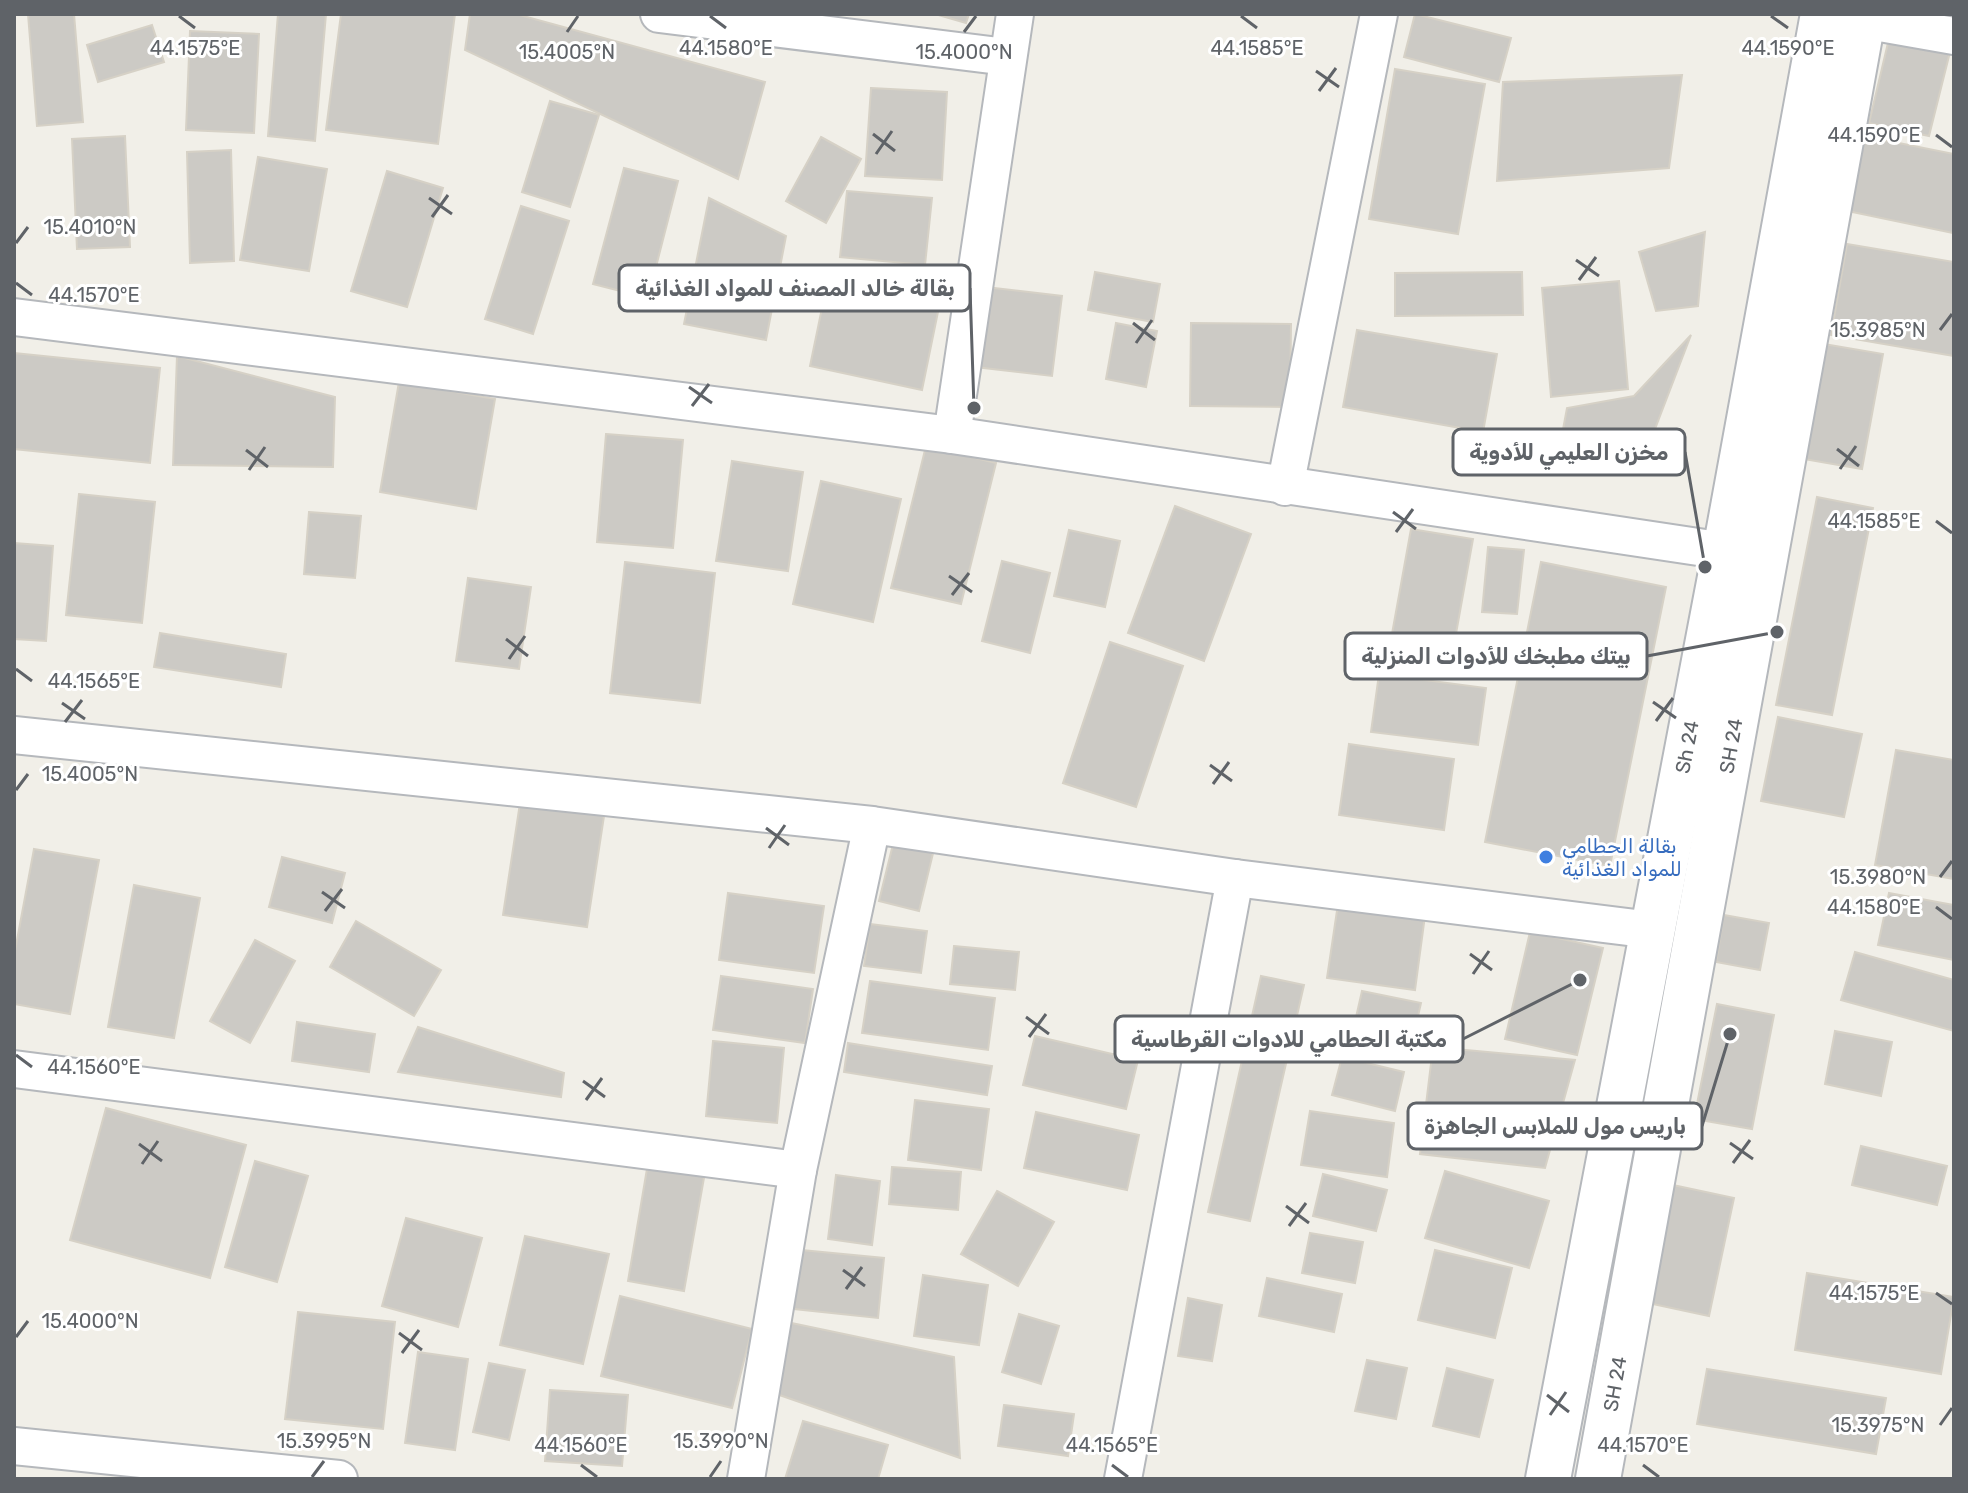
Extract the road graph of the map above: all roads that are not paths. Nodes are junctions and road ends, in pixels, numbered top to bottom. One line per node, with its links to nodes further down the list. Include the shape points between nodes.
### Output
1 (659, 14): 6 (street)
2 (1015, 14): 6 (street)
3 (1379, 14): 9 (street)
4 (1850, 16): 5 (street); 10 (street, Sh 24); 22 (street, SH 24)
5 (1954, 36)
6 (1007, 57): 8 (street)
7 (14, 317): 8 (street)
8 (952, 435): 9 (street)
9 (1285, 487): 10 (street)
10 (1725, 551): 14 (street, Sh 24)
11 (14, 735): 12 (street)
12 (872, 825): 13 (street); 16 (street)
13 (1235, 878): 14 (street); 20 (street)
14 (1652, 930): 21 (street, Sh 24)
15 (14, 1069): 16 (street)
16 (798, 1170): 19 (street)
17 (14, 1446): 18 (street)
18 (339, 1479)
19 (746, 1479)
20 (1123, 1479)
21 (1548, 1479)
22 (1598, 1479)

